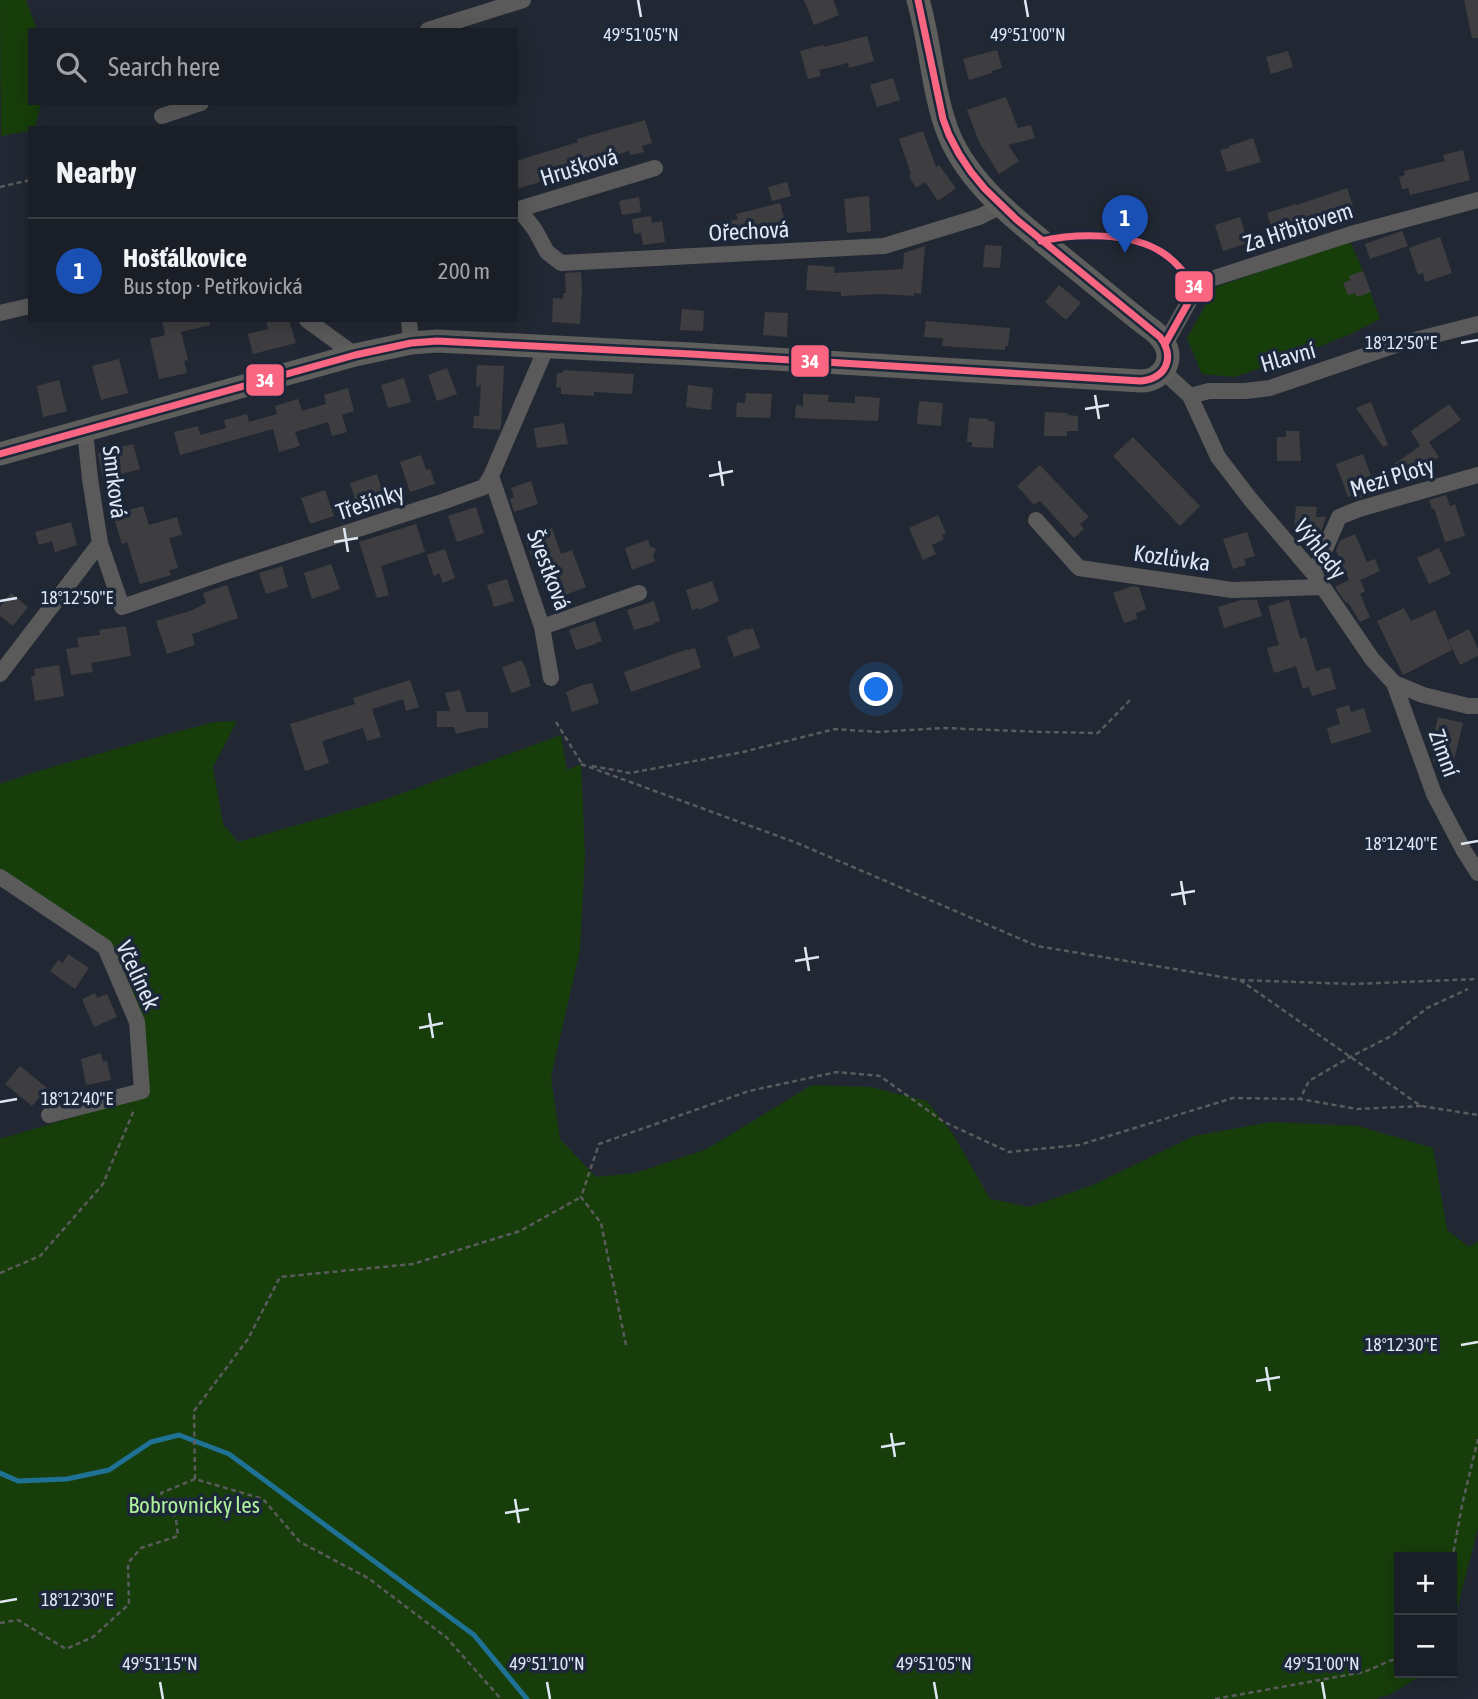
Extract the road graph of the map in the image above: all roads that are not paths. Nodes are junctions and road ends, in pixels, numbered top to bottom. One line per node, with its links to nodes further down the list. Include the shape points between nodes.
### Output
1 (523, 0): 3 (street)
2 (918, 0): 8 (street, via 950,135 971,171)
3 (434, 28)
4 (195, 105): 5 (street)
5 (162, 116)
6 (655, 168): 9 (street, Hrušková)
7 (1478, 200): 11 (street, Za Hřbitovem, via 1351,234 1211,279)
8 (1001, 206): 9 (street, Ořechová, via 884,246 561,263 547,252); 10 (street)
9 (518, 210)
10 (1041, 241): 11 (lane, via 1060,236 1148,244 1175,262); 17 (street)
11 (1196, 289): 17 (street)
12 (28, 306): 13 (street)
13 (0, 313)
14 (310, 322): 19 (street)
15 (1478, 324): 21 (street, Hlavní, via 1399,344 1270,388)
16 (410, 331): 18 (street, via 437,341); 19 (street)
17 (1165, 344): 20 (street, via 1168,358)
18 (547, 346): 20 (street, via 1141,381); 25 (street)
19 (355, 355): 22 (street)
20 (1163, 371): 21 (street, Výhledy)
21 (1189, 396): 28 (street, Výhledy, via 1218,457)
22 (85, 430): 23 (street); 27 (street, Smrková)
23 (0, 454)
24 (1478, 475): 28 (street, Mezi Ploty, via 1339,517)
25 (491, 476): 27 (street, Třešínky, via 484,487 442,502 122,607); 30 (street, Švestková)
26 (1036, 520): 28 (street, Kozlůvka, via 1079,568 1232,590)
27 (100, 543): 31 (street, Smrková)
28 (1318, 581): 33 (street, Výhledy)
29 (639, 593): 30 (street, Švestková)
30 (542, 627): 32 (street)
31 (0, 674)
32 (551, 678)
33 (1394, 683): 34 (street, Výhledy, via 1423,695); 35 (street, Zimní, via 1434,794)
34 (1478, 706)
35 (1478, 873)
36 (0, 877): 37 (street, Včelínek, via 104,947 137,1022 142,1091)
37 (49, 1115)

